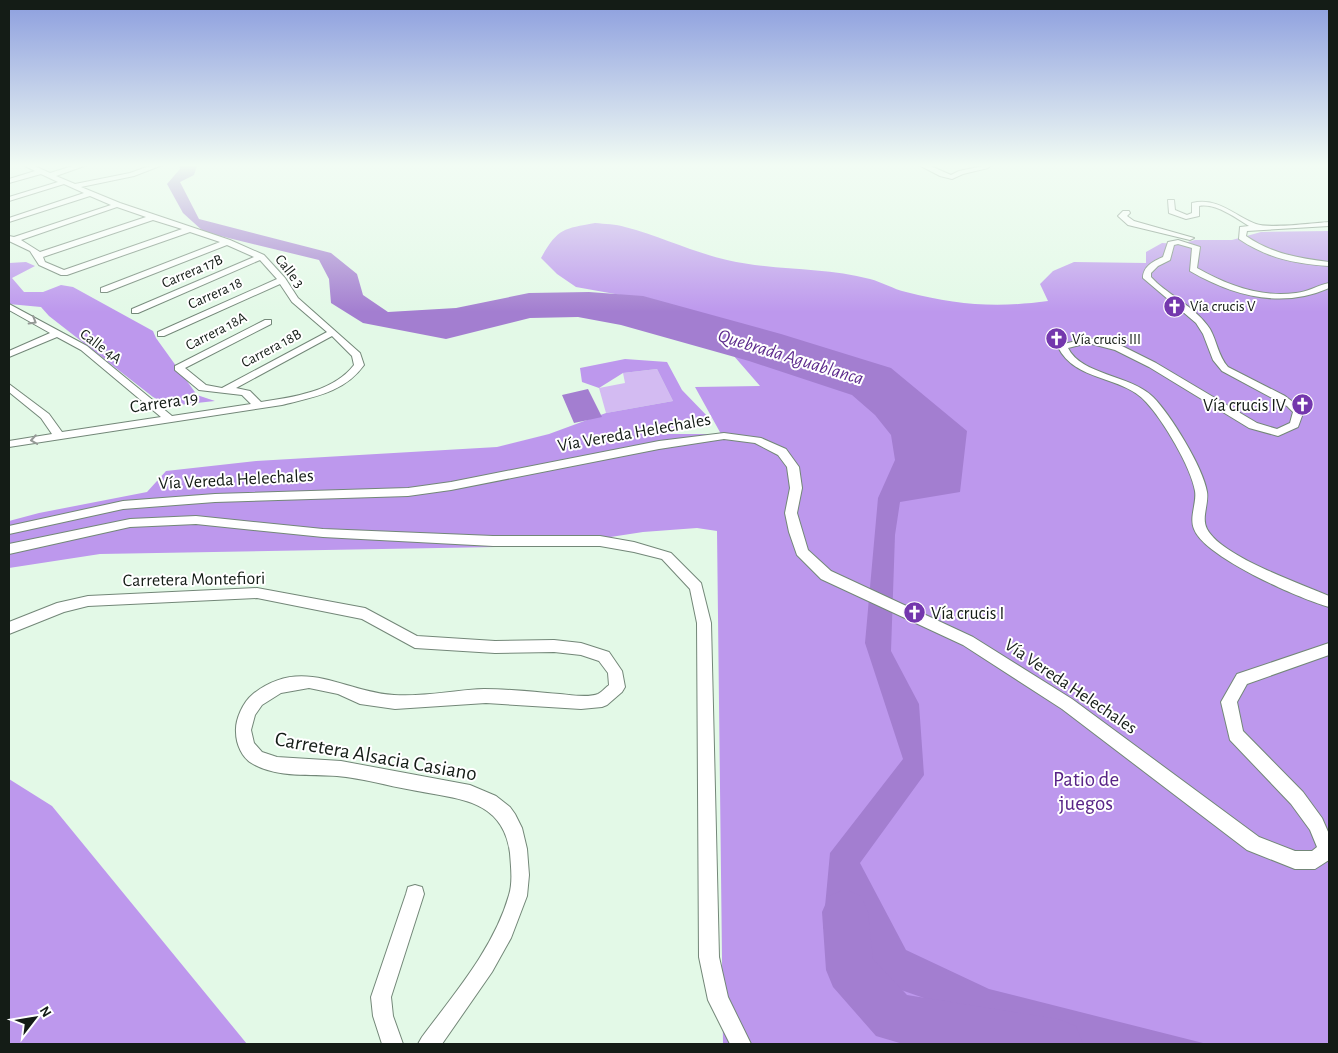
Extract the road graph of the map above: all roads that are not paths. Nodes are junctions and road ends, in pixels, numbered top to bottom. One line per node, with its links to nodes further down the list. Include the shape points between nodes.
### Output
1 (30, 213): 9 (street)
2 (92, 213): 13 (street)
3 (138, 213): 8 (street, Calle 3)
4 (1126, 213): 15 (street, via 1122,216 1131,223 1192,239)
5 (1175, 213): 6 (street, via 1192,216)
6 (1196, 213)
7 (1231, 213): 11 (street)
8 (151, 218): 12 (street, Calle 3); 16 (street)
9 (9, 220)
10 (1329, 224): 11 (street)
11 (1256, 227): 18 (street, via 1243,230 1242,237 1254,246 1295,262)
12 (188, 230): 14 (street, Calle 3); 16 (street, via 64,273 42,263)
13 (11, 239): 16 (street)
14 (227, 242): 17 (street, Calle 3); 21 (street)
15 (1185, 243): 20 (street, via 1196,248 1193,269 1225,285 1270,297 1296,296); 38 (street, via 1171,244 1167,258 1155,264 1147,272 1147,278 1197,319 1213,344 1217,360 1225,369 1290,402 1298,411 1294,425 1286,432 1250,426 1155,366 1107,345 1077,341 1064,347 1065,353 1088,370 1130,385 1151,401 1196,471 1202,493 1200,529 1217,547 1248,566)
16 (40, 255)
17 (261, 257): 19 (street, Calle 3); 23 (street, Carrera 17B)
18 (1329, 264)
19 (282, 280): 25 (street, Calle 3, via 295,300); 27 (street, Carrera 18)
20 (1329, 286)
21 (104, 290)
22 (9, 307): 26 (street, Calle 4A, one-way to 26)
23 (135, 311)
24 (268, 322): 30 (street, Carrera 18A, via 178,368 203,388)
25 (333, 332): 30 (street, Carrera 18B); 31 (street, Calle 3, via 357,355 359,365 352,376)
26 (57, 334): 28 (street); 33 (street, Calle 4A, via 84,348)
27 (160, 334)
28 (9, 354)
29 (9, 386): 34 (street, via 46,416)
30 (223, 391): 32 (street, via 246,393)
31 (324, 391): 32 (street, Carrera 19)
32 (259, 406): 33 (street, Carrera 19)
33 (169, 419): 34 (street, Carrera 19)
34 (59, 436): 35 (street, Carrera 19, one-way to 35)
35 (9, 444)
36 (9, 530): 41 (street, Vía Vereda Helechales, via 123,505 215,498 408,492 659,445 724,436 757,440 782,452 793,467 796,488 791,513 795,532 802,552 826,575 968,640 1067,704 1253,844 1296,860 1316,860 1327,850 1316,824 1298,798 1236,735 1229,702 1242,679)
37 (9, 549): 45 (street, via 130,523 196,520 324,533 493,541 600,541 666,556 696,587 704,623 708,958 718,1000)
38 (1329, 602)
39 (9, 628): 40 (street, Carretera Montefiori, via 62,607 88,601 256,593 365,614 415,642)
40 (495, 647): 44 (street, Carretera Alsacia Casiano, via 554,646 604,656 616,671 617,687 602,700 581,702 486,696 395,702 360,697 327,684 297,682 278,687 257,700 248,712 243,730 247,747 257,758 277,764 341,769 470,793 490,800 504,812 516,832 520,865 518,893 505,929 472,986)
41 (1329, 649)
42 (415, 894): 43 (street, via 382,997 383,1016)
43 (392, 1044)
44 (429, 1044)
45 (741, 1044)

